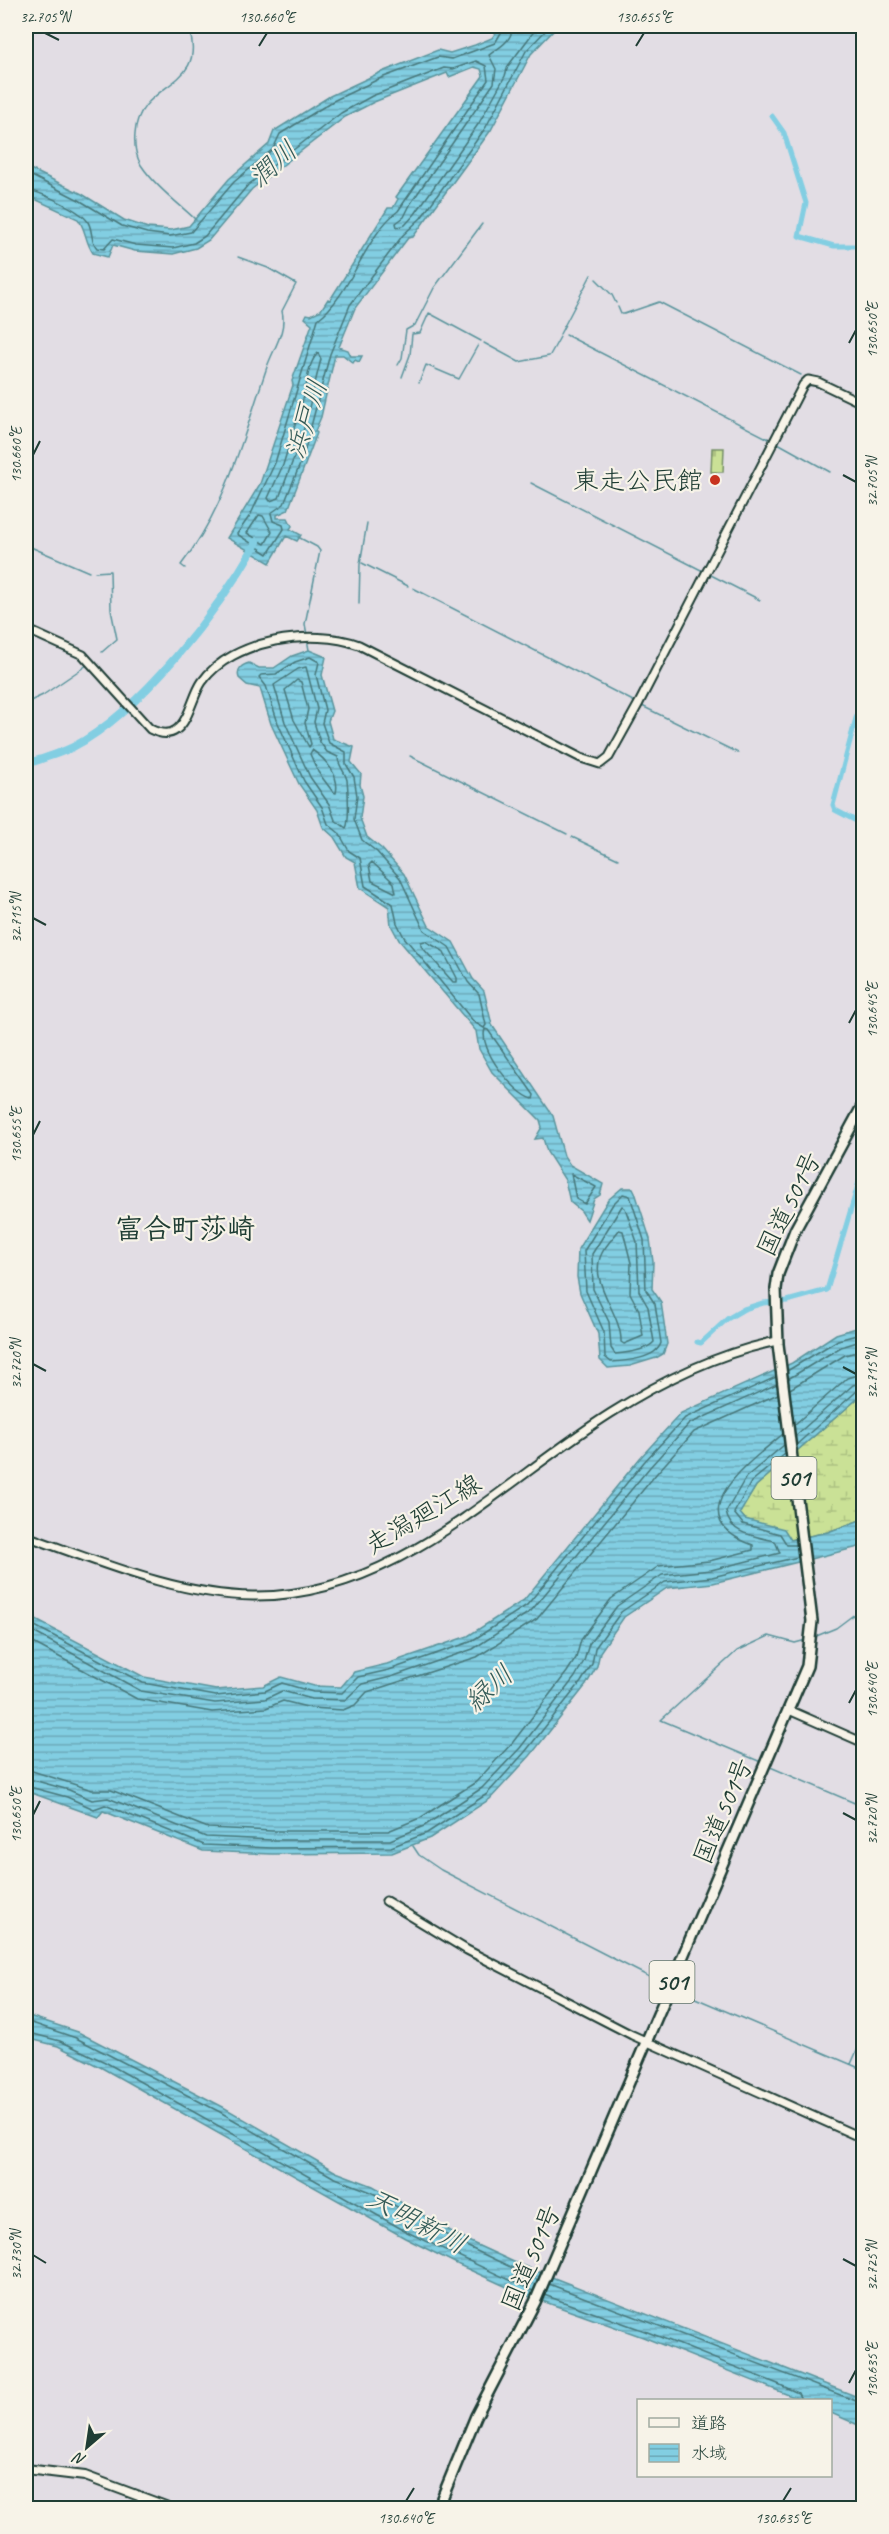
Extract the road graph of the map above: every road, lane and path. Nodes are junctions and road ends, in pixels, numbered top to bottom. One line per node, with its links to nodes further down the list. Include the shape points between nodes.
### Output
1 (864, 404): 2 (street, via 818,382 808,380 800,389 638,705 609,758 600,764 359,645 334,638 296,639 244,650 224,660 202,682 183,722 174,731 159,733 145,723 100,670 76,651)
2 (26, 629)
3 (864, 1103): 4 (highway, 国道501号 / 501, via 786,1250 778,1274)
4 (777, 1342): 5 (street, 走潟廻江線, via 728,1356 649,1390 434,1537 376,1569 317,1588 274,1596 217,1593 156,1580); 6 (highway, 国道501号 / 501, via 812,1622 811,1651)
5 (26, 1536)
6 (789, 1710): 7 (street); 9 (highway, 国道501号 / 501)
7 (864, 1743)
8 (386, 1901): 9 (street, via 467,1950)
9 (647, 2042): 10 (street); 13 (highway, 国道501号 / 501, via 535,2302 476,2416)
10 (864, 2139)
11 (26, 2469): 12 (main road, via 85,2476)
12 (171, 2508)
13 (438, 2508)

